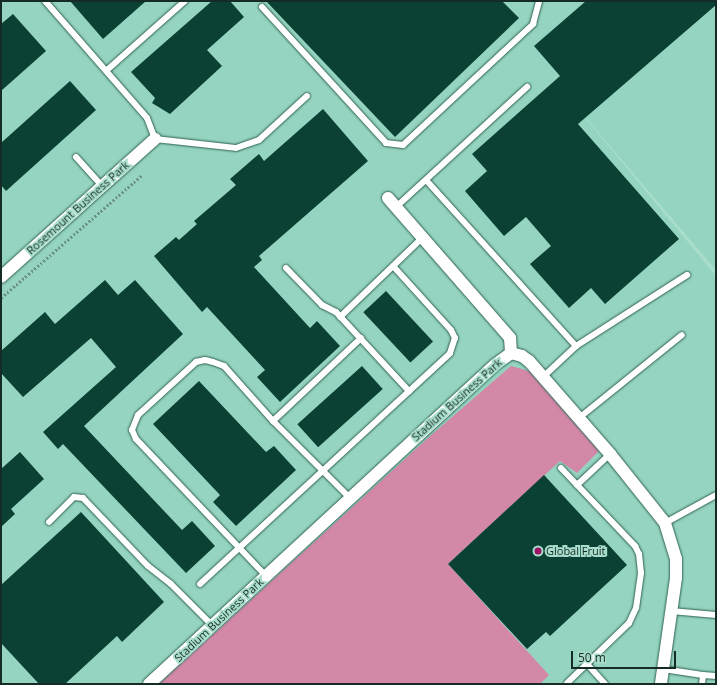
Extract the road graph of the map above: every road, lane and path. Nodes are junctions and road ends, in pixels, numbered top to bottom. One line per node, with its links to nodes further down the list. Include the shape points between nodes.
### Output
1 (45, 1): 5 (lane)
2 (185, 1): 5 (lane)
3 (539, 1): 4 (lane, via 533,24 404,145 386,143)
4 (262, 7)
5 (107, 70): 8 (lane, via 147,118)
6 (527, 87): 11 (lane)
7 (307, 96): 8 (lane, via 259,140 236,148)
8 (156, 139): 12 (street, Rosemount Business Park)
9 (76, 157): 12 (lane)
10 (142, 175): 20 (path)
11 (426, 180): 14 (lane); 24 (lane)
12 (102, 186): 19 (street, Rosemount Business Park)
13 (388, 198): 14 (street)
14 (396, 207): 15 (street)
15 (423, 237): 16 (lane); 25 (street, via 510,338)
16 (393, 266): 21 (lane); 27 (lane, via 451,330 455,338 450,353)
17 (286, 268): 21 (lane, via 322,305)
18 (687, 275): 24 (lane)
19 (1, 277)
20 (1, 298)
21 (340, 317): 23 (lane)
22 (682, 335): 28 (lane)
23 (360, 338): 27 (lane); 29 (lane)
24 (576, 346): 26 (lane)
25 (511, 353): 26 (street, Stadium Business Park, via 522,356); 35 (street, Stadium Business Park, via 502,358)
26 (543, 377): 28 (street, Stadium Business Park)
27 (409, 391): 32 (lane)
28 (579, 418): 30 (street, Stadium Business Park)
29 (273, 420): 32 (lane); 38 (lane, via 224,366 205,360 196,362 138,415 134,422 132,430 136,439)
30 (610, 454): 33 (lane); 37 (street, Stadium Business Park)
31 (561, 468): 33 (lane)
32 (324, 470): 35 (lane); 38 (lane)
33 (577, 485): 44 (lane, via 635,546 641,561 633,616)
34 (716, 496): 37 (lane)
35 (350, 498): 39 (street, Stadium Business Park)
36 (49, 522): 43 (lane, via 74,497 84,498 148,566 171,584)
37 (665, 523): 41 (street, Stadium Business Park, via 676,559)
38 (239, 548): 39 (lane); 40 (lane)
39 (266, 576): 43 (street, Stadium Business Park)
40 (200, 584)
41 (671, 611): 42 (lane); 45 (street, Stadium Business Park)
42 (716, 616)
43 (212, 625): 49 (street, Stadium Business Park)
44 (587, 664): 48 (lane); 50 (lane)
45 (663, 669): 46 (lane); 51 (street, Stadium Business Park)
46 (703, 675): 47 (lane); 52 (lane)
47 (716, 676)
48 (567, 683)
49 (149, 684)
50 (605, 684)
51 (661, 684)
52 (702, 684)

